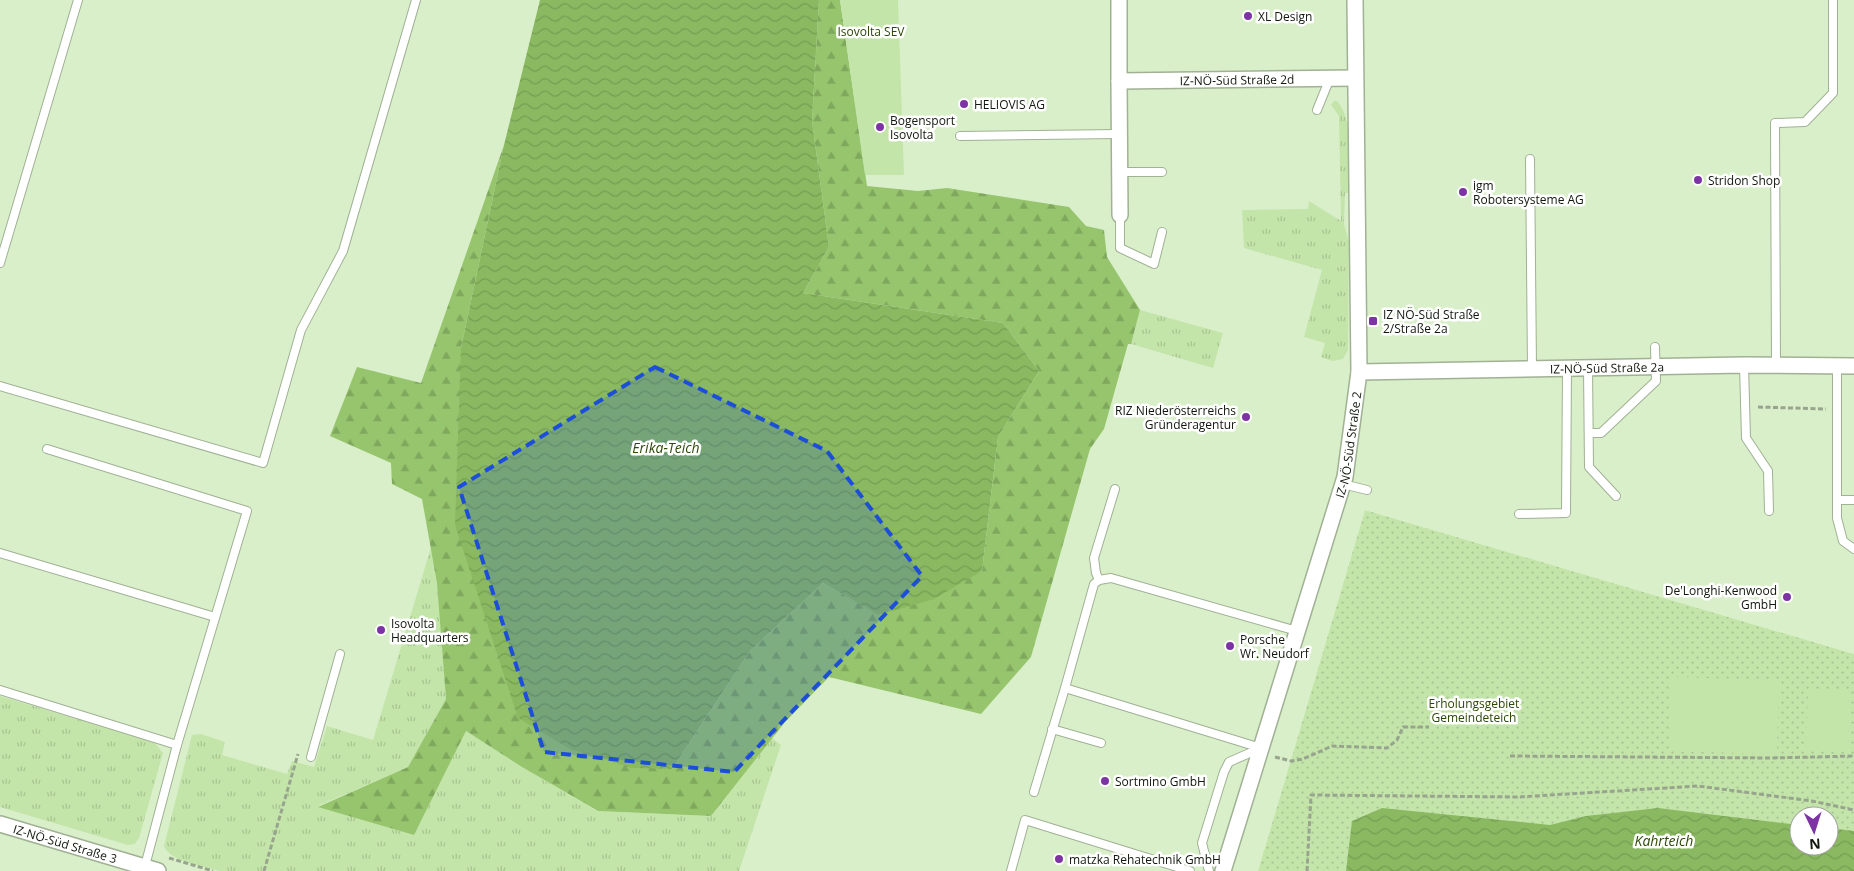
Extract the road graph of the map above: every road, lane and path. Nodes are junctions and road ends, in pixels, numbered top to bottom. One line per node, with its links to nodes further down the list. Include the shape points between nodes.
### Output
1 (78, 0): 17 (lane)
2 (416, 0): 28 (lane, via 343,251 301,330 263,463)
3 (1119, 0): 8 (street)
4 (1355, 0): 7 (street, IZ-NÖ-Süd Straße 2)
5 (1833, 0): 21 (lane, via 1833,94 1805,122 1775,122)
6 (1330, 78): 7 (street, IZ-NÖ-Süd Straße 2d); 8 (street, IZ-NÖ-Süd Straße 2d); 9 (lane)
7 (1355, 78): 27 (street, IZ-NÖ-Süd Straße 2)
8 (1119, 81): 10 (street)
9 (1317, 110)
10 (1119, 134): 11 (lane); 13 (street)
11 (960, 136)
12 (1530, 160): 26 (lane)
13 (1119, 172): 14 (lane); 15 (street)
14 (1162, 172)
15 (1120, 215): 16 (lane, via 1120,248 1154,264)
16 (1162, 232)
17 (0, 263)
18 (1655, 347): 20 (lane)
19 (1744, 365): 20 (street, IZ-NÖ-Süd Straße 2a); 21 (street, IZ-NÖ-Süd Straße 2a); 29 (lane)
20 (1655, 366): 25 (street, IZ-NÖ-Süd Straße 2a); 31 (lane, via 1656,382 1601,433)
21 (1776, 366): 22 (street, IZ-NÖ-Süd Straße 2a)
22 (1837, 366): 23 (street, IZ-NÖ-Süd Straße 2a); 30 (lane)
23 (1854, 366)
24 (1567, 368): 25 (street, IZ-NÖ-Süd Straße 2a); 26 (street, IZ-NÖ-Süd Straße 2a); 40 (lane, via 1566,513)
25 (1588, 368): 31 (lane)
26 (1532, 369): 27 (street, IZ-NÖ-Süd Straße 2a)
27 (1359, 372): 33 (street, IZ-NÖ-Süd Straße 2)
28 (0, 386)
29 (1745, 407): 30 (path); 39 (lane, via 1746,438 1768,472)
30 (1837, 409): 37 (lane)
31 (1589, 433): 36 (lane, via 1589,467)
32 (47, 449): 44 (lane, via 247,511)
33 (1343, 484): 35 (lane); 45 (street, IZ-NÖ-Süd Straße 2)
34 (1115, 489): 43 (lane, via 1094,558)
35 (1367, 490)
36 (1616, 496)
37 (1837, 500): 38 (lane); 41 (lane, via 1837,518 1843,541)
38 (1854, 500)
39 (1769, 511)
40 (1519, 514)
41 (1854, 550)
42 (0, 553): 44 (lane)
43 (1099, 580): 45 (lane, via 1111,578); 47 (lane, via 1094,584)
44 (215, 617): 52 (lane)
45 (1297, 631): 53 (street, IZ-NÖ-Süd Straße 2)
46 (340, 654): 57 (lane)
47 (1065, 688): 50 (lane); 53 (lane)
48 (0, 690): 52 (lane)
49 (1429, 726): 53 (path, via 1403,727 1397,740 1387,748 1332,746 1303,760 1291,761)
50 (1052, 729): 51 (lane); 58 (lane)
51 (1101, 743)
52 (177, 745): 61 (lane)
53 (1260, 751): 65 (lane, via 1229,762 1224,772 1202,843); 66 (street, IZ-NÖ-Süd Straße 2)
54 (298, 753): 62 (path)
55 (1510, 756): 56 (path)
56 (1854, 756)
57 (311, 757)
58 (1034, 792)
59 (1854, 810): 67 (path, via 1812,801 1698,786 1518,797 1311,794)
60 (0, 824): 61 (street, IZ-NÖ-Süd Straße 3)
61 (154, 870)
62 (264, 871)
63 (1011, 871): 64 (lane, via 1025,820)
64 (1190, 871)
65 (1209, 871)
66 (1223, 871)
67 (1307, 871)

